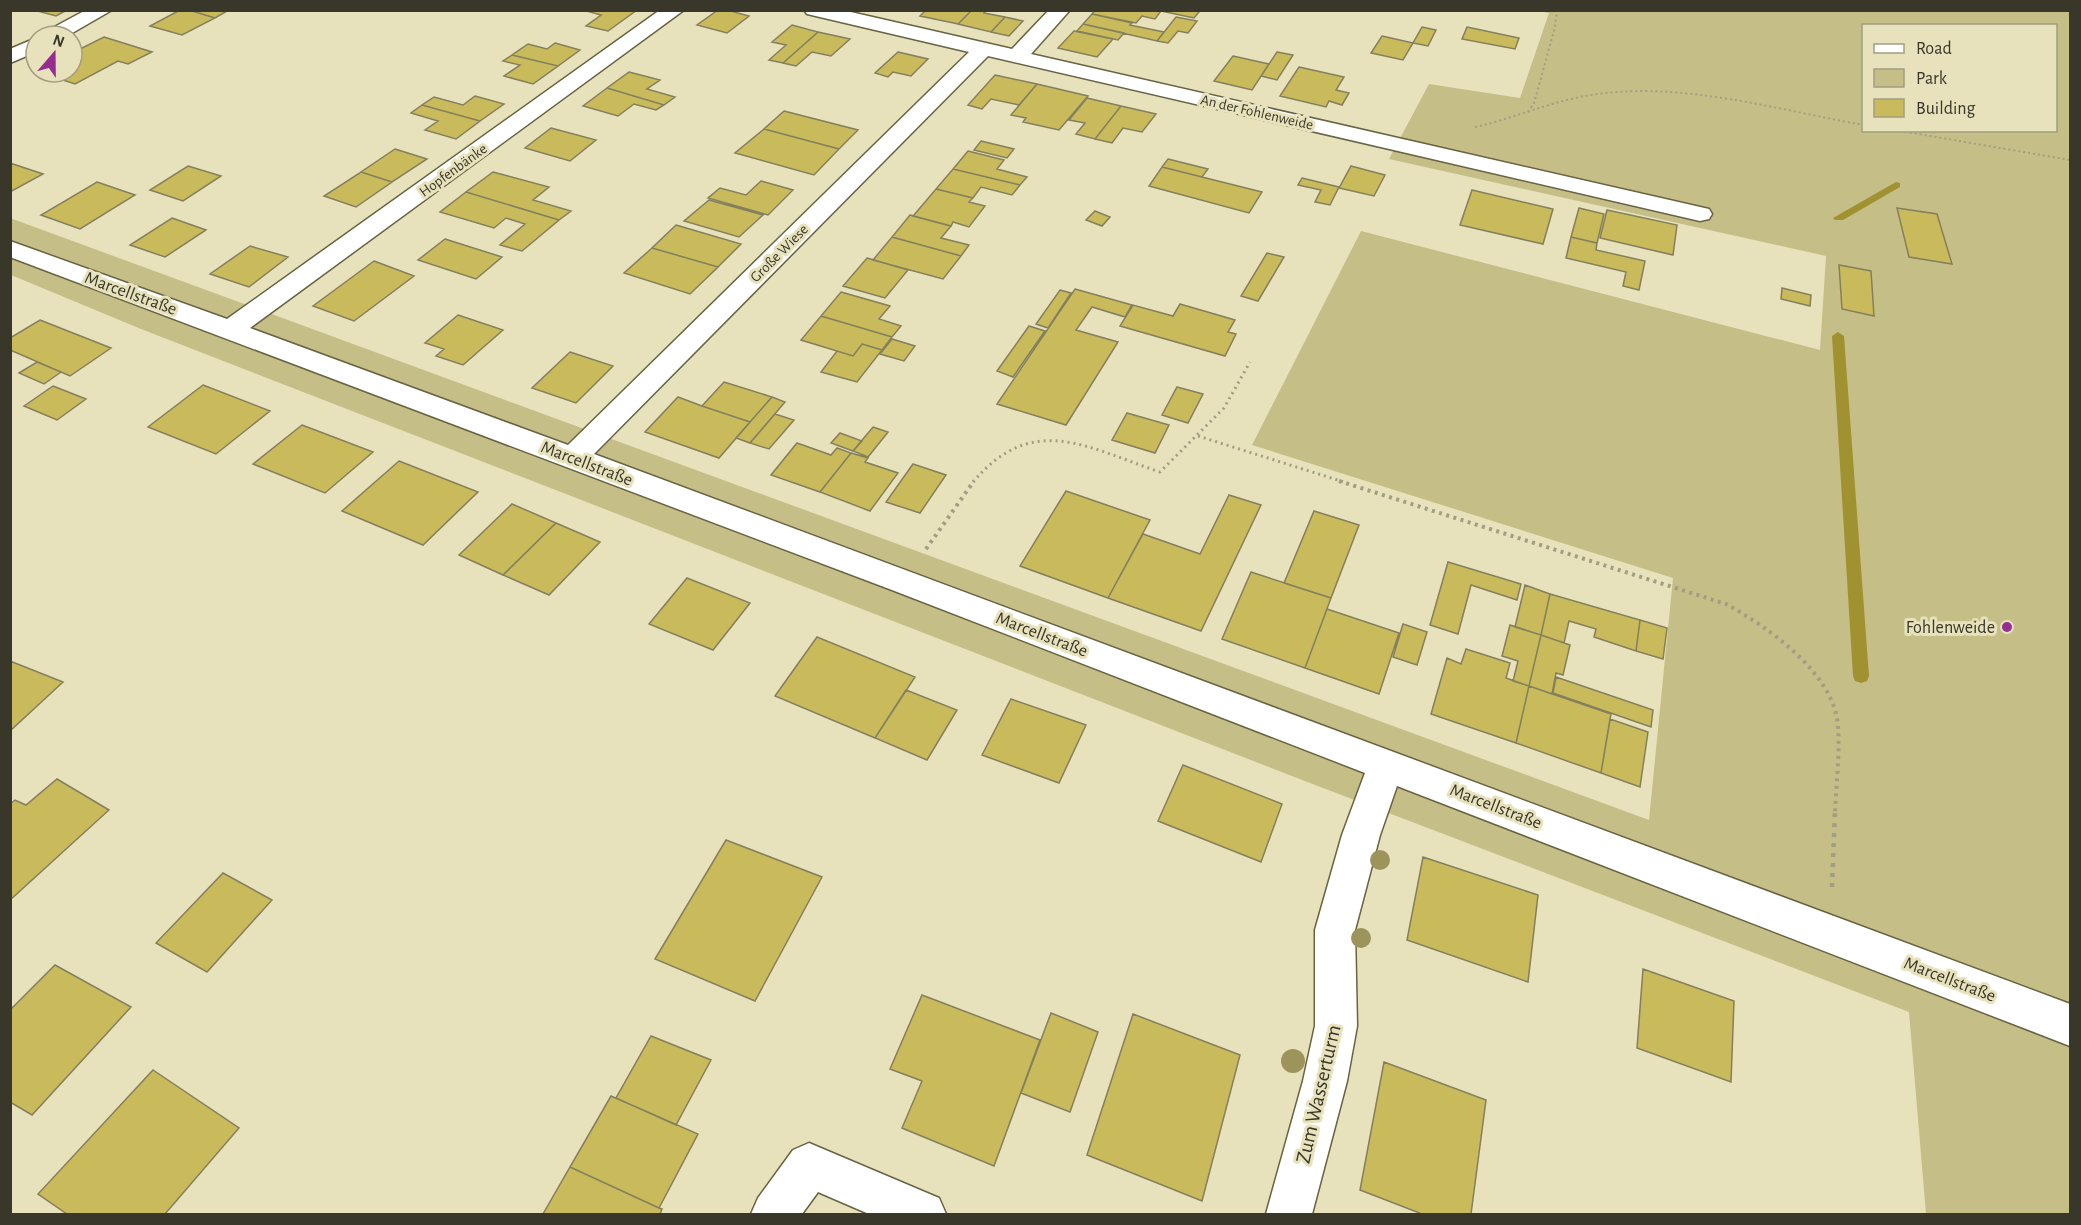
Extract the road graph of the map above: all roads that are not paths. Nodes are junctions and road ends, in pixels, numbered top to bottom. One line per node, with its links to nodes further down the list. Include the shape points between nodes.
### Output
1 (102, 10): 5 (street)
2 (674, 10): 12 (street, Hopfenbänke)
3 (814, 10): 6 (street, An der Fohlenweide)
4 (1060, 10): 8 (street)
5 (75, 24)
6 (985, 48): 8 (street, An der Fohlenweide); 13 (street, Große Wiese)
7 (24, 50): 9 (street)
8 (1018, 55): 10 (street, An der Fohlenweide)
9 (10, 57)
10 (1700, 214)
11 (10, 248): 12 (street, Marcellstraße)
12 (231, 329): 13 (street, Marcellstraße)
13 (573, 457): 14 (street, Marcellstraße)
14 (1386, 765): 15 (street, Marcellstraße); 18 (street, Zum Wasserturm, via 1361,835 1335,930 1336,1026)
15 (2070, 1025)
16 (774, 1215): 17 (street, via 809,1166)
17 (923, 1215)
18 (1289, 1215)

